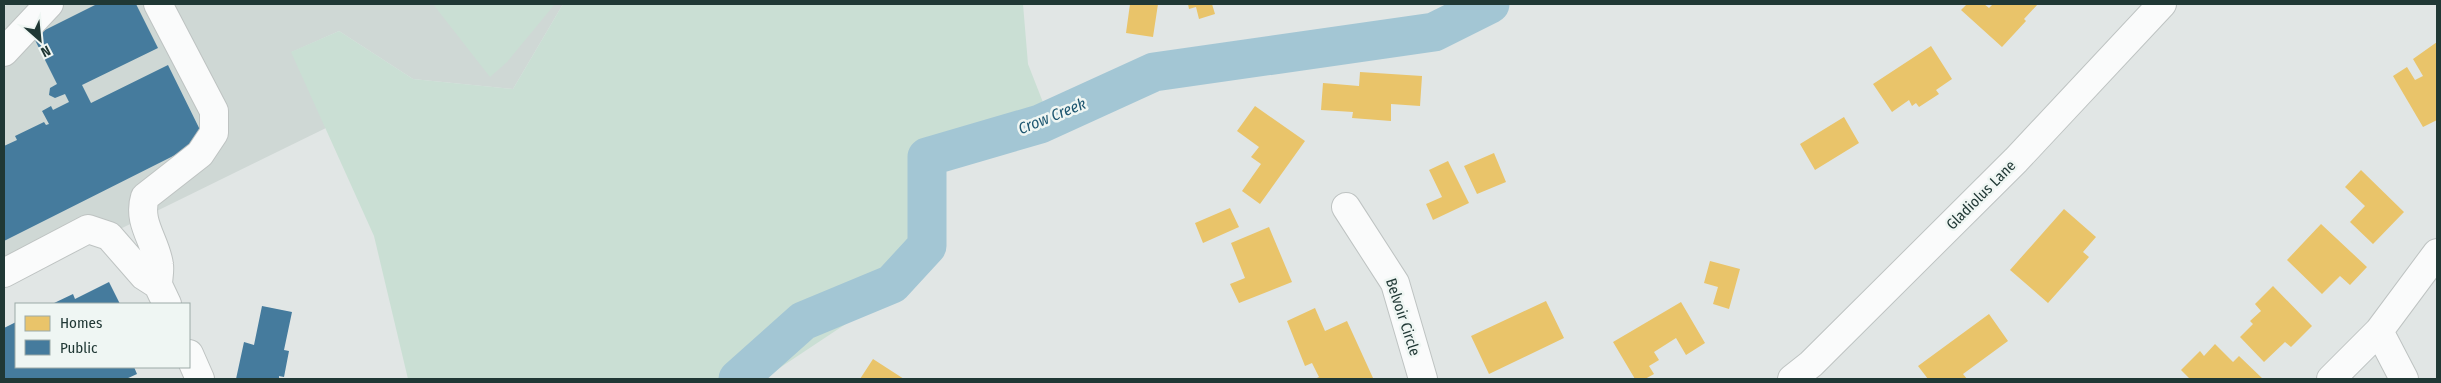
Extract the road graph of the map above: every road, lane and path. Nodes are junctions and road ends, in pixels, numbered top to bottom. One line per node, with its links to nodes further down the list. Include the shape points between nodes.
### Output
1 (48, 4): 4 (street)
2 (158, 4): 8 (street, via 214,112 214,133 200,154 145,197 142,207 146,230 159,264)
3 (2162, 4): 13 (street, Gladiolus Lane, via 2016,160 1811,364)
4 (4, 52)
5 (1346, 207): 12 (street, Belvoir Circle, via 1395,282)
6 (2437, 253): 9 (street)
7 (4, 273): 8 (street, via 88,230 109,236)
8 (163, 294)
9 (2379, 330): 14 (street); 15 (street)
10 (190, 356): 11 (street)
11 (200, 379)
12 (1423, 379)
13 (1792, 379)
14 (2331, 379)
15 (2404, 379)

